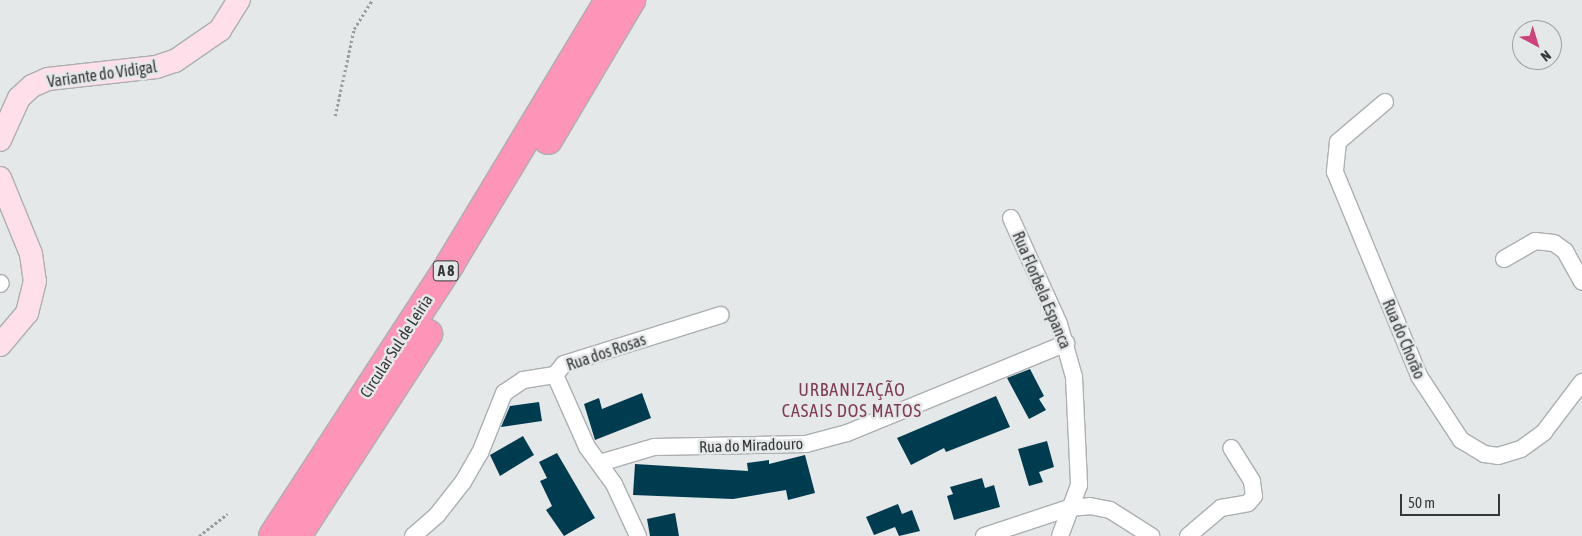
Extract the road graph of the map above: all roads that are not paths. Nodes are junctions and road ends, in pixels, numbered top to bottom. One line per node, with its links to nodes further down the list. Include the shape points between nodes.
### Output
1 (239, 0): 5 (street, Variante do Vidigal, via 220,30 175,61 156,68 48,79 32,86 19,98)
2 (609, 0): 18 (highway, Circular Sul de Leiria / A 8, via 450,264)
3 (631, 0): 19 (highway, Circular Sul de Leiria / A 8, via 470,268)
4 (1385, 102): 14 (street, Rua do Chorão, via 1338,142 1336,172 1419,376 1461,440 1484,454 1498,456 1522,449 1544,432)
5 (0, 140)
6 (0, 178): 12 (street, via 31,254 35,281 27,313)
7 (1011, 218): 11 (street, Rua Florbela Espanca)
8 (1504, 259): 9 (street, via 1535,241 1554,242 1565,251)
9 (1582, 282)
10 (720, 314): 13 (street, Rua dos Rosas, via 564,364)
11 (1066, 343): 16 (street, Rua do Miradouro, via 847,433 806,444 654,447); 17 (street, Rua Florbela Espanca, via 1075,385 1080,455 1080,485)
12 (0, 345)
13 (555, 375): 16 (street, Rua dos Rosas, via 587,447); 20 (street, via 523,380 504,393 480,453 463,482 437,515)
14 (1582, 382)
15 (1231, 448): 25 (street, via 1252,481 1254,496 1248,503 1221,508)
16 (600, 463): 21 (street, Rua dos Rosas)
17 (1069, 508): 22 (street); 23 (street, Rua Florbela Espanca); 24 (street, via 1110,510)
18 (273, 536)
19 (297, 536)
20 (413, 536)
21 (638, 536)
22 (984, 536)
23 (1060, 536)
24 (1151, 536)
25 (1188, 536)

